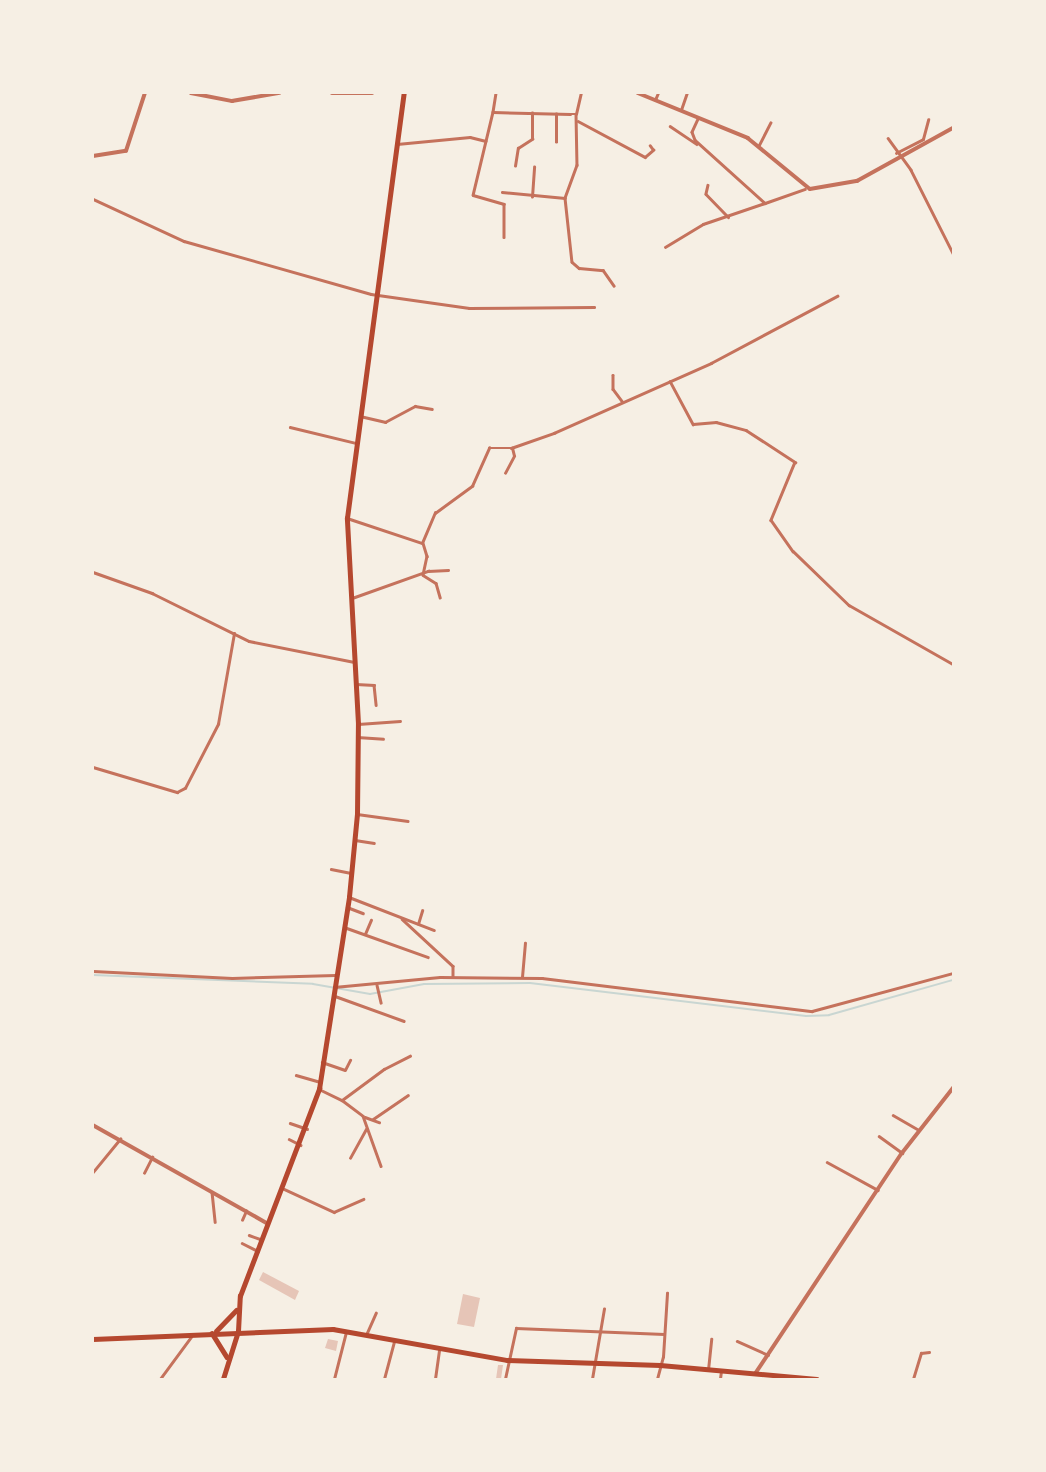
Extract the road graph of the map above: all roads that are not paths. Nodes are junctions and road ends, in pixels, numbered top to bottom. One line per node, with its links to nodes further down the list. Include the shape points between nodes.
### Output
1 (145, 93): 32 (street, via 126,151)
2 (191, 93): 3 (street, via 232,101)
3 (279, 93)
4 (332, 93): 5 (street)
5 (372, 93)
6 (404, 93): 27 (main road)
7 (496, 93): 14 (street)
8 (581, 93): 17 (street)
9 (638, 93): 12 (street)
10 (658, 93): 12 (street)
11 (687, 93): 13 (street)
12 (655, 100): 13 (street)
13 (681, 110): 18 (street)
14 (493, 112): 15 (street); 25 (street)
15 (532, 113): 16 (street); 34 (street, via 532,139 518,148)
16 (556, 114): 17 (street); 26 (street)
17 (576, 114): 20 (street)
18 (699, 117): 28 (street); 30 (street, via 692,136)
19 (928, 120): 31 (street, via 923,139)
20 (578, 121): 29 (street, via 645,157 653,150); 40 (street, via 577,165)
21 (770, 123): 28 (street)
22 (670, 126): 30 (street)
23 (953, 128): 33 (street)
24 (888, 138): 31 (street)
25 (486, 141): 27 (street, via 470,137); 44 (street, via 474,198 504,204)
26 (556, 142)
27 (397, 144): 48 (main road)
28 (759, 145): 37 (street)
29 (650, 146)
30 (706, 150): 42 (street)
31 (896, 152): 33 (street)
32 (93, 156)
33 (902, 160): 37 (street, via 842,187); 46 (street)
34 (515, 166)
35 (534, 167): 39 (street)
36 (708, 185): 43 (street, via 706,194)
37 (805, 189): 42 (street)
38 (502, 192): 39 (street)
39 (532, 197): 40 (street)
40 (565, 198): 47 (street, via 572,262 581,268 603,270)
41 (93, 199): 48 (street, via 184,241)
42 (765, 203): 43 (street)
43 (728, 217): 45 (street, via 703,224)
44 (504, 237)
45 (665, 247)
46 (953, 253)
47 (614, 286)
48 (376, 295): 50 (street, via 469,308); 55 (main road)
49 (838, 296): 52 (street)
50 (594, 307)
51 (613, 375): 53 (street, via 613,389)
52 (670, 381): 53 (street); 69 (street, via 693,424 716,422 747,430 795,462 771,520 793,551 849,605)
53 (622, 401): 58 (street)
54 (432, 409): 55 (street, via 415,406 385,422)
55 (360, 416): 57 (main road)
56 (289, 427): 57 (street)
57 (356, 443): 60 (main road)
58 (512, 448): 59 (street, via 514,456); 61 (street, via 489,448 472,486 435,513)
59 (505, 473)
60 (347, 517): 61 (street); 66 (main road)
61 (423, 542): 64 (street, via 427,552)
62 (448, 570): 64 (street)
63 (93, 572): 67 (street, via 152,593)
64 (424, 572): 65 (street, via 436,583); 66 (street)
65 (440, 597)
66 (352, 598): 68 (main road)
67 (234, 633): 68 (street, via 281,650); 76 (street, via 218,724 185,788 177,792)
68 (354, 662): 70 (main road)
69 (953, 664)
70 (356, 684): 71 (street, via 374,685); 73 (main road)
71 (376, 705)
72 (400, 721): 73 (street)
73 (358, 724): 74 (main road)
74 (357, 737): 75 (street); 77 (main road)
75 (383, 738)
76 (93, 767)
77 (357, 814): 78 (street); 79 (main road)
78 (408, 821)
79 (355, 839): 80 (street); 82 (main road)
80 (374, 844)
81 (331, 869): 82 (street)
82 (351, 873): 83 (main road)
83 (349, 897): 84 (main road); 87 (street)
84 (347, 907): 86 (street); 90 (main road)
85 (422, 911): 89 (street)
86 (363, 913)
87 (399, 916): 89 (street); 98 (street, via 453,966)
88 (371, 920): 92 (street)
89 (418, 924): 91 (street)
90 (344, 927): 92 (street); 97 (main road)
91 (434, 930)
92 (365, 934): 94 (street)
93 (525, 943): 99 (street)
94 (428, 957)
95 (93, 971): 97 (street, via 232,978)
96 (953, 973): 99 (street, via 804,1011)
97 (335, 975): 101 (main road)
98 (453, 977): 99 (street); 100 (street)
99 (522, 977)
100 (377, 985): 101 (street); 103 (street)
101 (333, 987): 102 (main road)
102 (332, 995): 104 (street); 107 (main road)
103 (380, 1003)
104 (404, 1021)
105 (410, 1056): 113 (street)
106 (350, 1060): 107 (street, via 345,1070)
107 (322, 1062): 109 (main road)
108 (296, 1075): 109 (street)
109 (320, 1082): 110 (main road)
110 (318, 1089): 113 (street); 120 (main road)
111 (952, 1090): 122 (street)
112 (408, 1095): 116 (street)
113 (342, 1100): 115 (street)
114 (893, 1115): 122 (street)
115 (363, 1116): 116 (street); 121 (street)
116 (373, 1119): 117 (street)
117 (379, 1122)
118 (290, 1123): 120 (street)
119 (93, 1125): 124 (street)
120 (307, 1129): 126 (main road)
121 (366, 1129): 129 (street); 131 (street)
122 (919, 1130): 127 (street)
123 (879, 1136): 127 (street)
124 (120, 1139): 128 (street); 132 (street)
125 (289, 1139): 126 (street)
126 (301, 1145): 134 (main road)
127 (902, 1153): 135 (street)
128 (152, 1157): 133 (street); 136 (street)
129 (350, 1158)
130 (827, 1162): 135 (street)
131 (381, 1166)
132 (93, 1172)
133 (144, 1173)
134 (284, 1189): 137 (street, via 334,1212); 141 (main road)
135 (878, 1190): 163 (street)
136 (212, 1192): 138 (street); 140 (street)
137 (363, 1199)
138 (246, 1211): 139 (street); 141 (street)
139 (242, 1220)
140 (215, 1222)
141 (269, 1224): 143 (main road)
142 (249, 1235): 143 (street)
143 (263, 1240): 145 (main road)
144 (242, 1244): 145 (street)
145 (258, 1251): 147 (main road)
146 (667, 1293): 155 (street)
147 (236, 1309): 150 (main road); 152 (main road, via 224,1326)
148 (604, 1309): 151 (street)
149 (376, 1313): 156 (street)
150 (238, 1331): 152 (main road); 153 (main road); 164 (main road)
151 (601, 1331): 155 (street); 165 (street, via 516,1328); 166 (street)
152 (211, 1332): 154 (main road); 164 (main road)
153 (346, 1332): 156 (main road); 173 (street)
154 (193, 1333): 157 (main road); 171 (street)
155 (664, 1334): 167 (street)
156 (366, 1335): 159 (main road)
157 (93, 1339)
158 (711, 1339): 168 (street)
159 (394, 1341): 161 (main road); 174 (street)
160 (737, 1341): 163 (street)
161 (439, 1350): 165 (main road); 175 (street)
162 (929, 1352): 181 (street, via 921,1353)
163 (768, 1355): 170 (street)
164 (227, 1357): 172 (main road)
165 (507, 1360): 166 (main road); 176 (street)
166 (595, 1363): 167 (main road); 177 (street)
167 (660, 1365): 168 (main road); 178 (street)
168 (708, 1370): 169 (main road)
169 (721, 1371): 170 (main road); 179 (street)
170 (755, 1375): 180 (main road)
171 (160, 1379)
172 (223, 1379)
173 (334, 1379)
174 (384, 1379)
175 (435, 1379)
176 (505, 1379)
177 (592, 1379)
178 (657, 1379)
179 (720, 1379)
180 (816, 1379)
181 (913, 1379)

